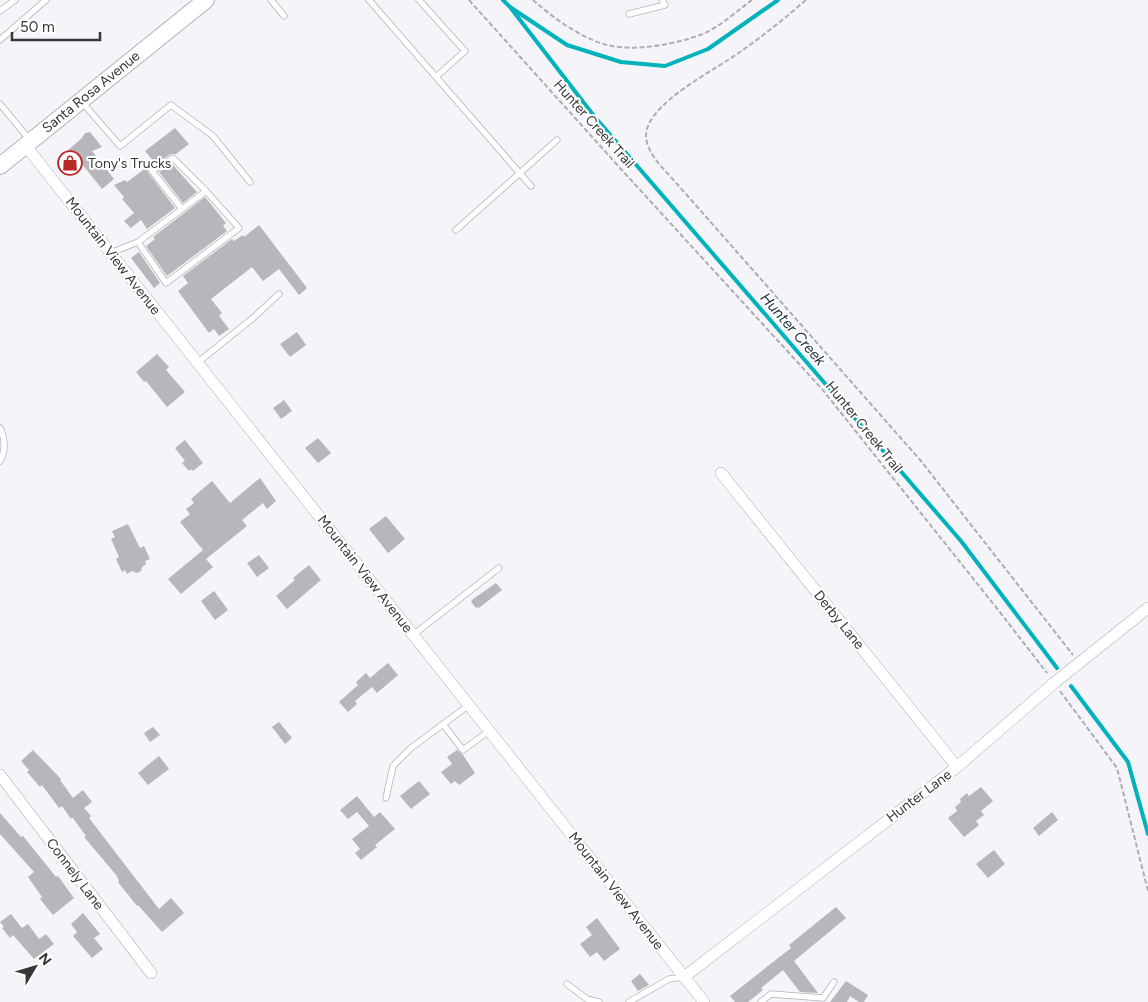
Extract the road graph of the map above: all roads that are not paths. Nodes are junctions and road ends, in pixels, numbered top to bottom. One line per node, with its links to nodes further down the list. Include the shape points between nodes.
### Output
1 (15, 0): 8 (lane)
2 (46, 0): 11 (lane)
3 (206, 0): 13 (main road, Santa Rosa Avenue)
4 (271, 0): 10 (lane)
5 (369, 0): 12 (lane)
6 (419, 0): 12 (lane, via 465,51)
7 (662, 0): 9 (lane, via 665,5)
8 (0, 11)
9 (629, 14)
10 (284, 16)
11 (0, 40)
12 (436, 77): 18 (lane)
13 (81, 100): 16 (main road, Santa Rosa Avenue); 19 (lane, via 120,146 172,105 213,136)
14 (0, 104): 16 (lane)
15 (557, 140): 18 (lane)
16 (28, 143): 17 (main road, Santa Rosa Avenue); 25 (street, Mountain View Avenue)
17 (0, 166)
18 (520, 173): 20 (lane); 23 (lane)
19 (250, 182)
20 (531, 186)
21 (206, 190): 22 (lane); 22 (lane, via 173,158 152,171); 24 (lane, via 239,228 166,283)
22 (182, 209): 24 (lane)
23 (456, 230)
24 (138, 242): 25 (lane)
25 (110, 253): 27 (street, Mountain View Avenue)
26 (279, 294): 27 (lane)
27 (197, 362): 33 (street, Mountain View Avenue)
28 (0, 428): 29 (lane, via 4,454)
29 (0, 460)
30 (721, 473): 37 (street, Derby Lane)
31 (499, 568): 33 (lane)
32 (1148, 608): 37 (street, Hunter Lane)
33 (413, 634): 34 (street, Mountain View Avenue)
34 (469, 705): 35 (lane); 36 (street, Mountain View Avenue)
35 (443, 724): 36 (lane, via 463,750); 39 (lane, via 393,766)
36 (490, 731): 41 (street, Mountain View Avenue)
37 (957, 767): 41 (street, Hunter Lane)
38 (0, 775): 40 (street, Connely Lane)
39 (386, 798)
40 (151, 973)
41 (684, 977): 45 (lane, via 669,979); 46 (street, Mountain View Avenue)
42 (834, 982): 47 (lane, via 823,998 771,994)
43 (567, 984): 44 (lane, via 587,999)
44 (599, 1002)
45 (629, 1002)
46 (704, 1002)
47 (761, 1002)

